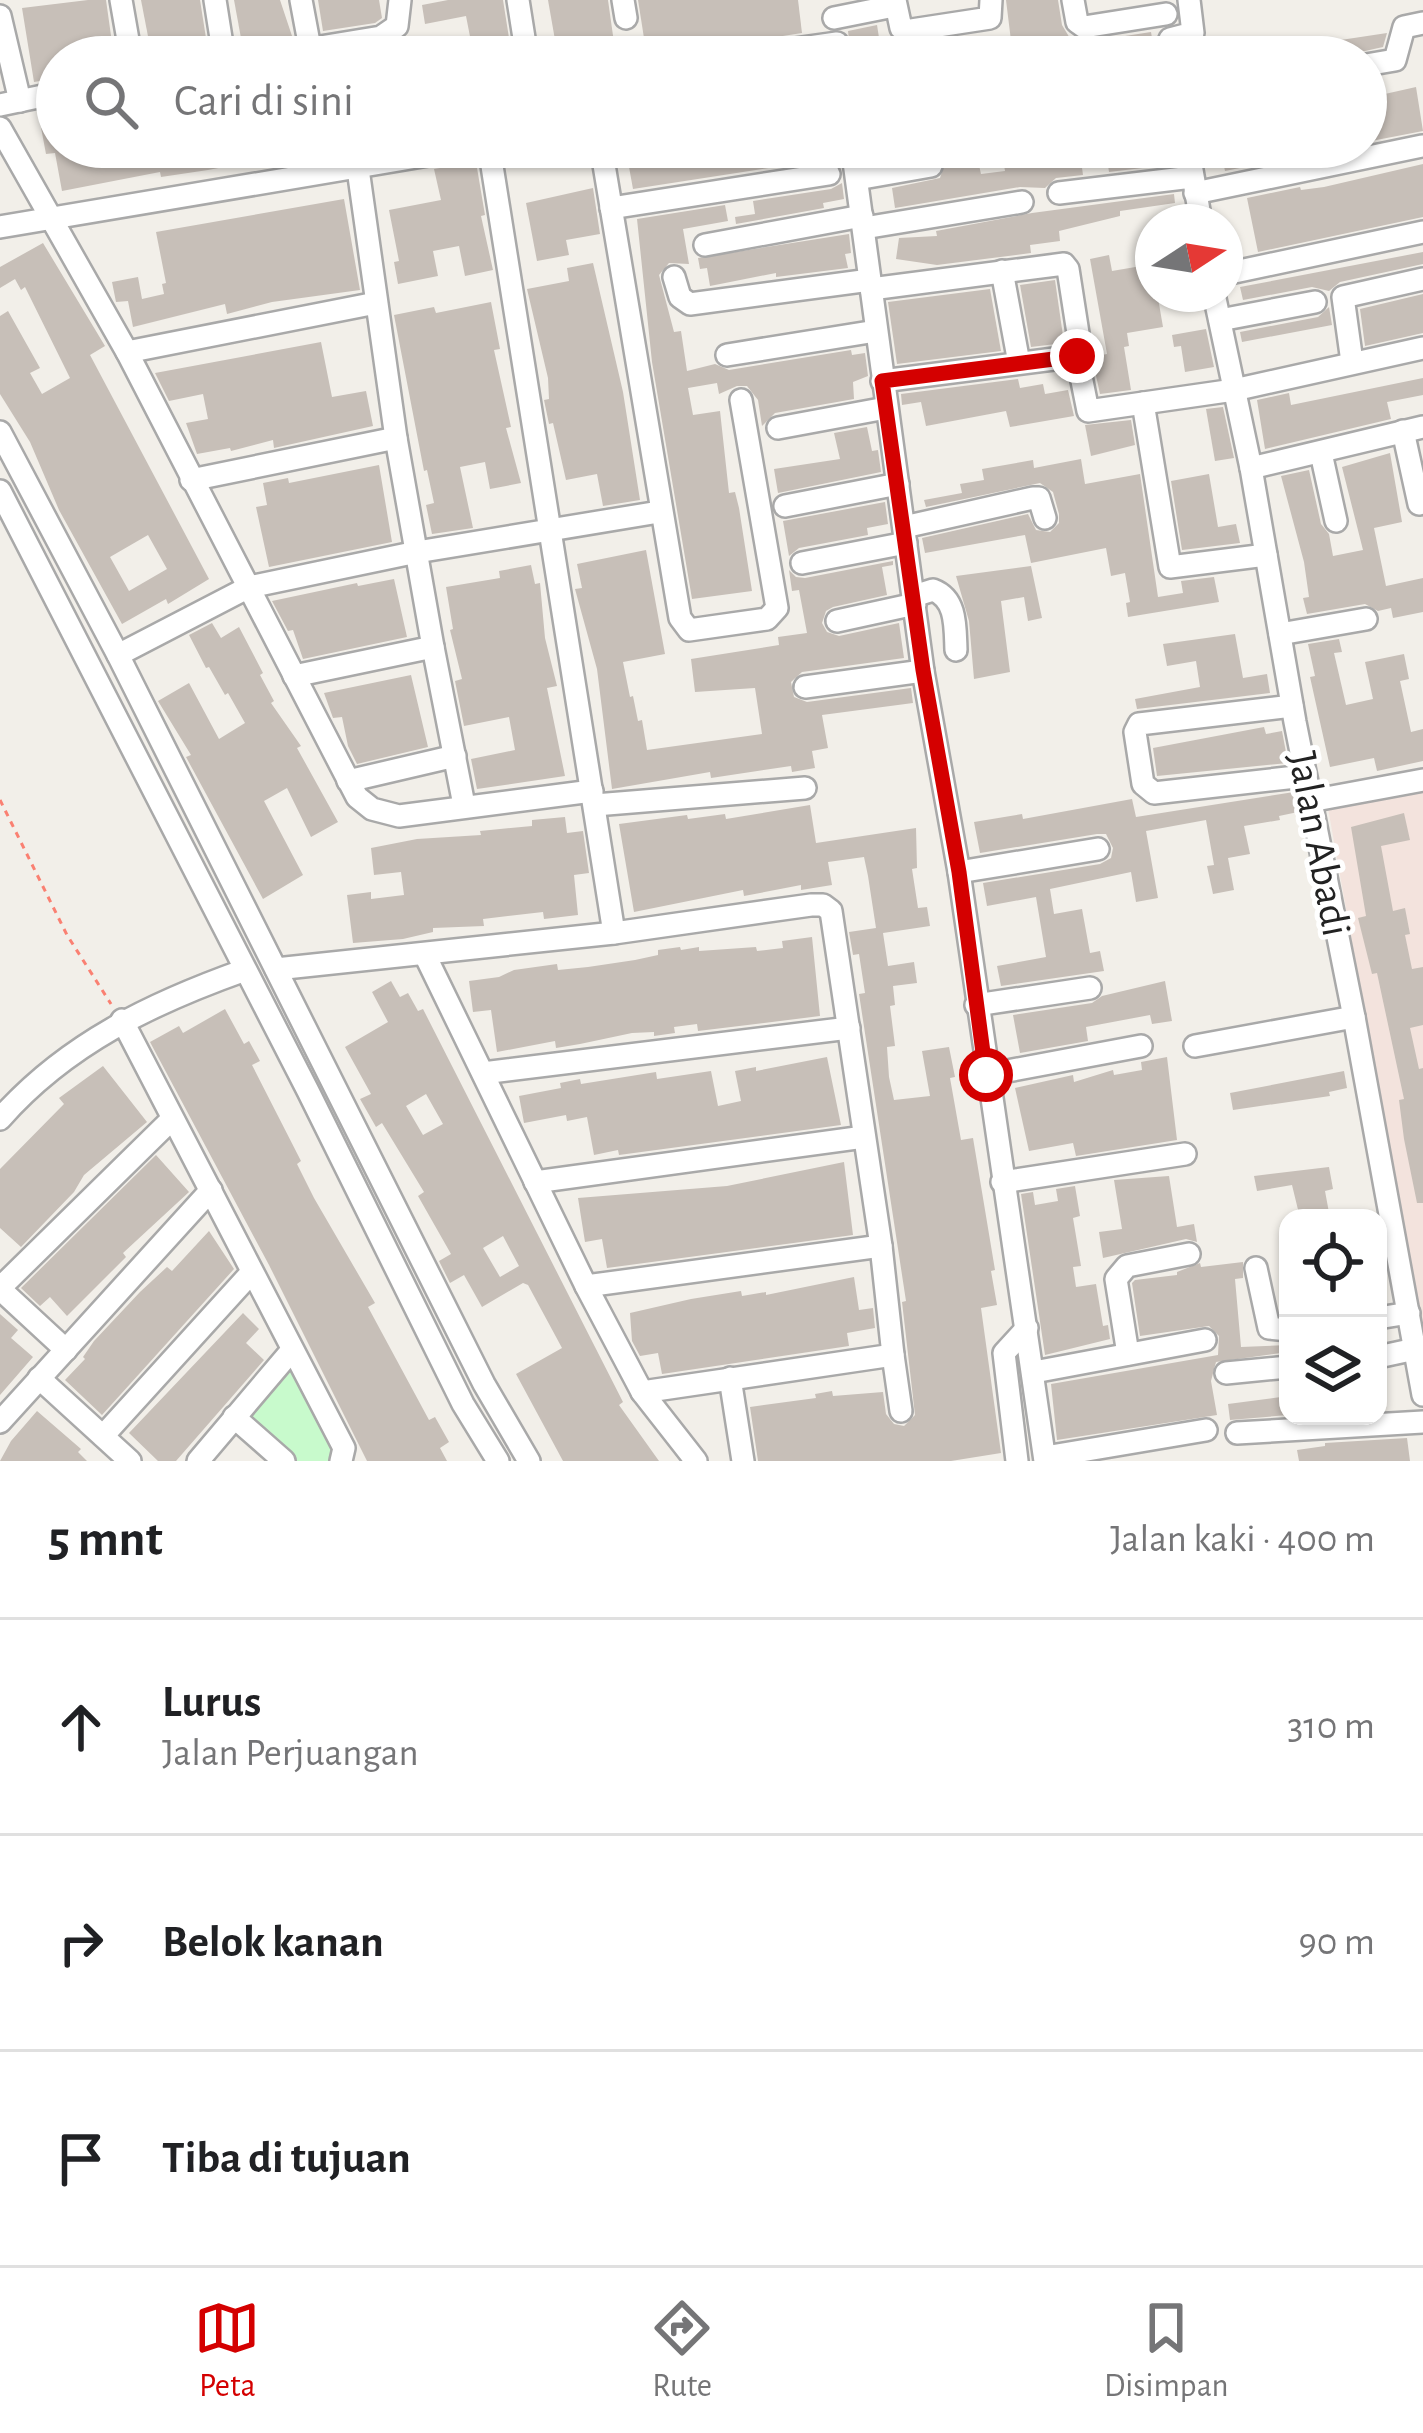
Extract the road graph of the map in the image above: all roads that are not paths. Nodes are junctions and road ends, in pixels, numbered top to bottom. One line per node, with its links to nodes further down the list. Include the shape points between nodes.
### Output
1 (122, 0): 14 (street)
2 (215, 0): 15 (street)
3 (301, 0): 16 (street)
4 (400, 0): 17 (street, via 400,19)
5 (518, 0): 18 (street)
6 (991, 0): 9 (street, via 990,18 905,32)
7 (1073, 0): 10 (street, via 1084,27)
8 (1189, 0): 19 (street)
9 (895, 3): 11 (street)
10 (1165, 7)
11 (833, 9)
12 (0, 16): 21 (street)
13 (1423, 23): 20 (street, via 1403,27 1395,60)
14 (127, 36)
15 (221, 36)
16 (308, 36)
17 (379, 36)
18 (524, 36)
19 (1189, 36)
20 (1387, 61)
21 (10, 103)
22 (0, 128): 40 (street)
23 (1422, 146): 24 (street)
24 (1387, 152)
25 (363, 168): 32 (street)
26 (492, 168): 80 (street)
27 (604, 168): 39 (street)
28 (855, 168): 34 (street)
29 (920, 168): 34 (street)
30 (1191, 168): 35 (street)
31 (1293, 168): 35 (street)
32 (358, 169): 40 (street); 51 (street)
33 (829, 173): 39 (street)
34 (857, 179): 41 (street)
35 (1194, 185): 36 (street); 38 (street)
36 (1059, 193)
37 (1022, 202): 41 (street)
38 (1198, 204)
39 (611, 208): 77 (street)
40 (53, 218): 42 (street); 56 (street)
41 (863, 222): 44 (street); 49 (street)
42 (0, 227)
43 (1423, 232): 45 (street)
44 (705, 245)
45 (1243, 270)
46 (1002, 271): 49 (street); 58 (street, via 1067,266); 60 (street)
47 (674, 278): 49 (street, via 691,304)
48 (1423, 279): 59 (street, via 1342,297)
49 (871, 285): 54 (street)
50 (1315, 302): 53 (street)
51 (376, 303): 56 (street); 69 (street)
52 (1218, 312): 53 (street, Jalan Abadi)
53 (1220, 320): 62 (street, Jalan Abadi)
54 (875, 331): 57 (street); 61 (street)
55 (1423, 348): 59 (street)
56 (127, 352): 72 (street)
57 (728, 356)
58 (1077, 356): 60 (street); 64 (street, via 1087,410)
59 (1352, 362): 62 (street)
60 (1019, 363): 61 (street)
61 (882, 381): 65 (street)
62 (1234, 390): 64 (street); 71 (street, Jalan Abadi)
63 (741, 400): 77 (street, via 777,601 772,616 686,628)
64 (1143, 403): 83 (street, via 1170,567)
65 (886, 409): 66 (street); 73 (street)
66 (778, 428)
67 (1413, 429): 70 (street); 75 (street)
68 (0, 432): 92 (street)
69 (396, 438): 72 (street); 82 (street)
70 (1321, 453): 71 (street); 79 (street)
71 (1251, 467): 83 (street, Jalan Abadi)
72 (191, 480): 85 (street)
73 (898, 484): 76 (street); 81 (street)
74 (0, 491): 107 (street)
75 (1419, 504)
76 (785, 506)
77 (659, 512): 80 (street)
78 (1045, 518): 81 (street, via 1033,497)
79 (1336, 521)
80 (547, 531): 82 (street); 102 (street)
81 (905, 535): 84 (street); 86 (street)
82 (417, 552): 85 (street); 90 (street)
83 (1266, 555): 89 (street, Jalan Abadi)
84 (802, 563)
85 (248, 587): 92 (street); 94 (street)
86 (915, 600): 88 (street); 91 (street, via 933,590 943,594); 93 (street)
87 (1366, 619): 89 (street)
88 (837, 621)
89 (1280, 634): 96 (street, Jalan Abadi)
90 (433, 647): 94 (street); 97 (street)
91 (956, 650)
92 (118, 655): 105 (street)
93 (923, 670): 95 (street); 108 (street)
94 (294, 676): 100 (street)
95 (805, 687)
96 (1292, 706): 98 (street, Jalan Abadi); 98 (street, via 1139,724 1143,784 1154,793)
97 (454, 756): 100 (street); 104 (street)
98 (1305, 776): 103 (street, Jalan Abadi)
99 (1423, 780): 103 (street)
100 (348, 782): 104 (street, via 372,809 399,815)
101 (805, 788): 102 (street)
102 (594, 798): 104 (street); 109 (street)
103 (1310, 801): 115 (street, Jalan Abadi)
104 (464, 805)
105 (212, 844): 107 (street); 111 (street)
106 (1098, 849): 108 (street)
107 (190, 859): 112 (street)
108 (959, 872): 114 (street)
109 (614, 933): 110 (street); 117 (street, via 823,905 832,914)
110 (424, 956): 111 (street); 120 (street)
111 (276, 969): 122 (street)
112 (245, 970): 116 (street); 123 (street)
113 (1090, 988): 114 (street)
114 (976, 1005): 121 (street)
115 (1354, 1017): 119 (street); 137 (street, Jalan Abadi)
116 (122, 1020): 124 (street); 125 (street)
117 (849, 1028): 120 (street); 126 (street)
118 (1141, 1046): 121 (street)
119 (1195, 1046)
120 (483, 1072): 128 (street)
121 (986, 1075): 129 (street)
122 (332, 1079): 123 (street); 168 (street)
123 (308, 1091): 167 (street)
124 (3, 1106)
125 (172, 1118): 130 (street); 136 (street)
126 (864, 1136): 128 (street); 131 (street)
127 (1185, 1154): 129 (street)
128 (536, 1181): 135 (street)
129 (1003, 1182): 139 (street)
130 (212, 1190): 134 (street); 143 (street)
131 (881, 1246): 135 (street); 147 (street)
132 (1189, 1254): 145 (street, via 1119,1273)
133 (1256, 1268): 140 (street, via 1269,1328)
134 (252, 1272): 144 (street); 161 (street)
135 (586, 1286): 153 (street)
136 (0, 1288): 143 (street)
137 (1409, 1313): 138 (street); 142 (street, Jalan Abadi)
138 (1384, 1317)
139 (1027, 1328): 149 (street); 171 (street, via 1004,1353)
140 (1279, 1329)
141 (1205, 1340): 145 (street)
142 (1418, 1344): 146 (street); 154 (street, Jalan Abadi)
143 (66, 1350): 151 (street)
144 (292, 1350): 156 (street); 166 (street, via 344,1448)
145 (1128, 1354): 149 (street)
146 (1387, 1354)
147 (893, 1355): 152 (street); 155 (street)
148 (1279, 1368): 150 (street)
149 (1034, 1372): 162 (street)
150 (1226, 1373)
151 (39, 1378): 157 (street); 161 (street)
152 (730, 1378): 153 (street); 170 (street)
153 (642, 1392): 169 (street)
154 (1423, 1395)
155 (902, 1411)
156 (234, 1417): 164 (street); 165 (street)
157 (0, 1421)
158 (1423, 1422): 160 (street)
159 (1206, 1430): 162 (street)
160 (1237, 1433)
161 (103, 1436): 163 (street)
162 (1045, 1459)
163 (130, 1461)
164 (198, 1461)
165 (284, 1461)
166 (341, 1461)
167 (498, 1461)
168 (529, 1461)
169 (696, 1461)
170 (743, 1461)
171 (1017, 1461)

